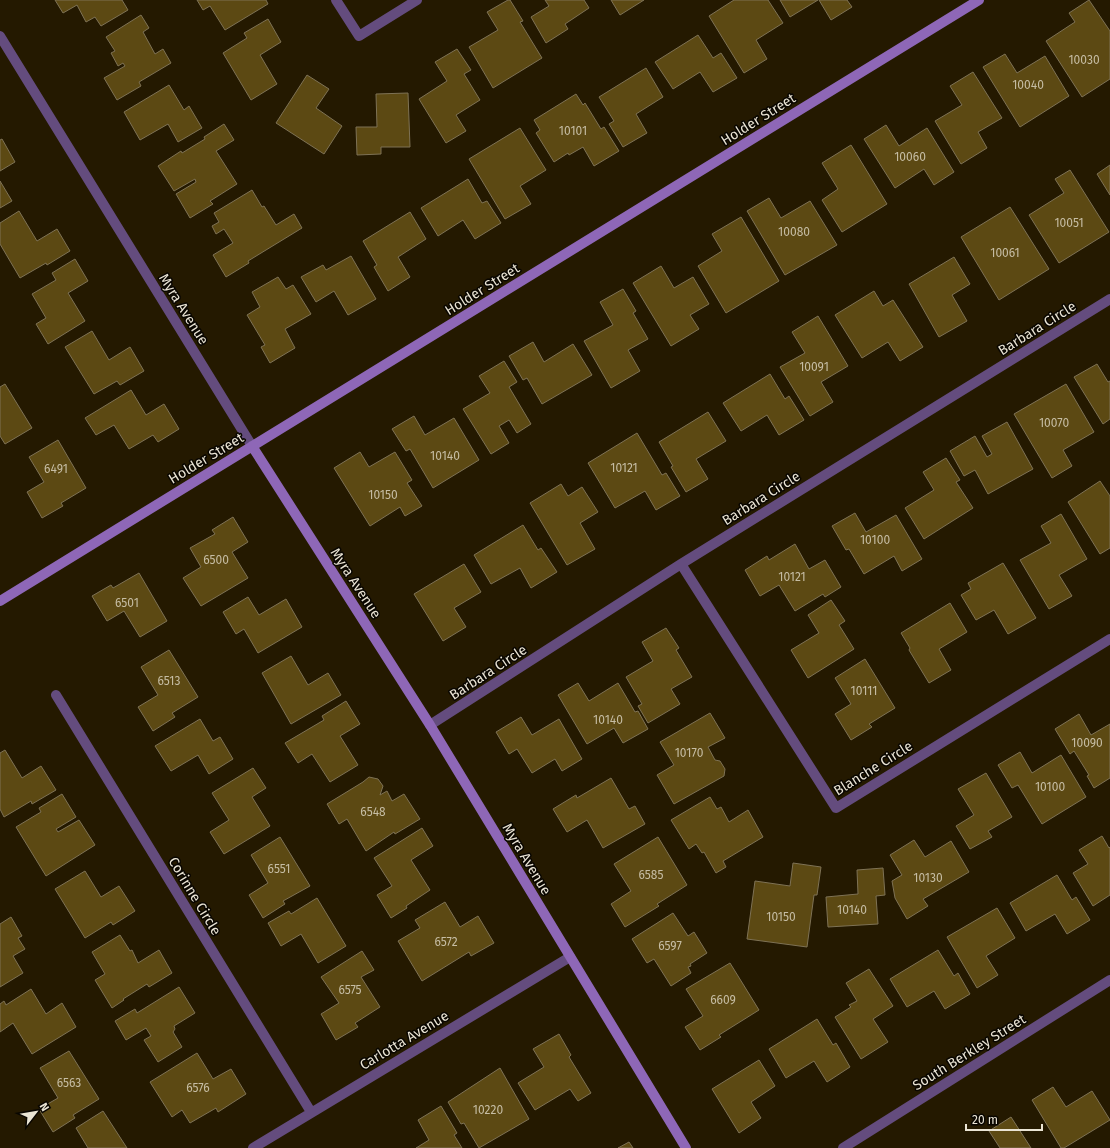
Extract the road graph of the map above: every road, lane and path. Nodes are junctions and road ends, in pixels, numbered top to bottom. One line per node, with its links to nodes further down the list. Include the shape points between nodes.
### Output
1 (336, 0): 2 (street, via 358,36)
2 (417, 0)
3 (979, 0): 6 (street, Holder Street)
4 (0, 36): 6 (street, Myra Avenue)
5 (1110, 299): 7 (street, Barbara Circle)
6 (252, 446): 8 (street, Holder Street); 11 (street, Myra Avenue)
7 (681, 564): 9 (street, Blanche Circle, via 836,808); 11 (street, Barbara Circle)
8 (0, 601)
9 (1110, 639)
10 (56, 695): 14 (street, Corinne Circle)
11 (430, 725): 12 (street, Myra Avenue)
12 (570, 957): 14 (street, Carlotta Avenue); 16 (street, Myra Avenue)
13 (1110, 980): 17 (street, South Berkley Street)
14 (311, 1112): 15 (street, Carlotta Avenue)
15 (253, 1148)
16 (686, 1148)
17 (843, 1148)

